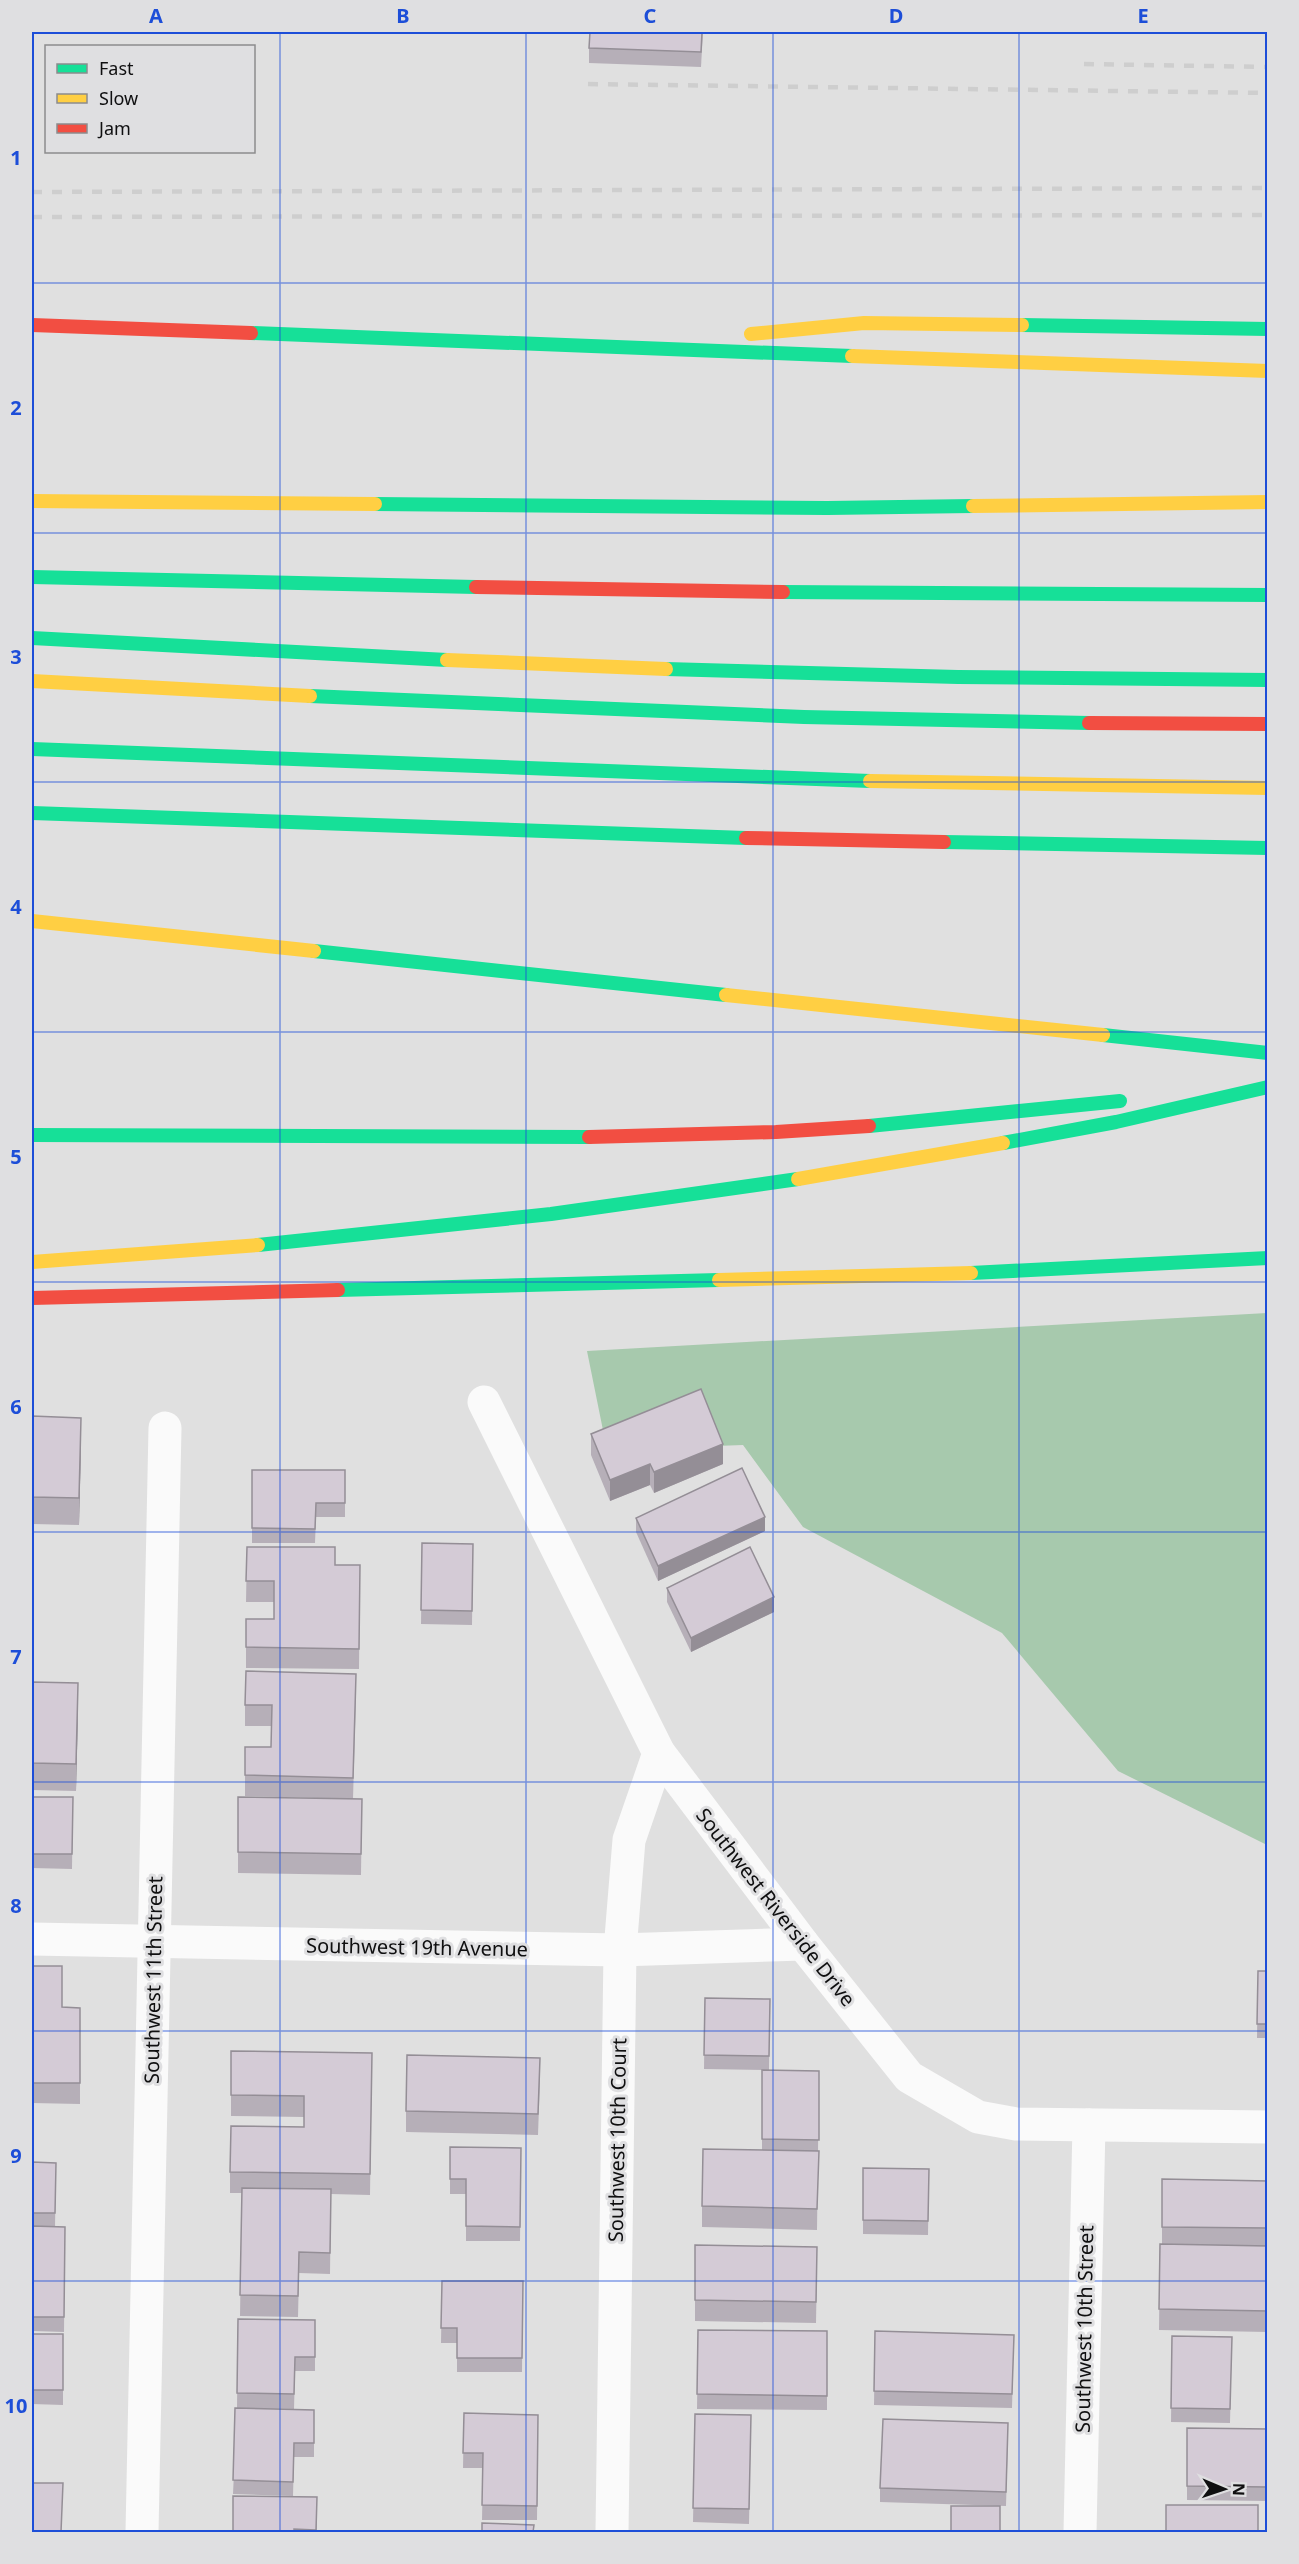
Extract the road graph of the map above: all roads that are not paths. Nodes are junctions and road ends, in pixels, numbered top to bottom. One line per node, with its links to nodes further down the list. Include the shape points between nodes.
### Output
1 (32, 325): 3 (highway)
2 (1268, 329): 3 (highway, via 864,323)
3 (626, 346): 4 (highway)
4 (1268, 371)
5 (32, 501): 6 (highway, via 748,508)
6 (1268, 502)
7 (32, 577): 8 (highway, via 693,592)
8 (1268, 595)
9 (32, 638): 10 (highway, via 699,671)
10 (1268, 680)
11 (32, 681): 12 (highway, via 414,703 692,713)
12 (1268, 724)
13 (32, 749): 14 (highway, via 832,780)
14 (1268, 788)
15 (32, 813): 16 (highway, via 779,839)
16 (1268, 848)
17 (32, 921): 18 (highway)
18 (1268, 1053)
19 (1268, 1086): 20 (highway); 24 (highway, via 1068,1132 656,1201 514,1220 244,1247)
20 (1162, 1097)
21 (1139, 1100): 22 (highway, via 778,1132 589,1137)
22 (32, 1136)
23 (1268, 1258): 25 (highway, via 910,1276)
24 (32, 1262)
25 (32, 1298)
26 (484, 1402): 28 (street, Southwest Riverside Drive)
27 (165, 1428): 30 (street, Southwest 11th Street)
28 (659, 1754): 31 (street, Southwest Riverside Drive); 32 (street, Southwest 10th Court, via 629,1840)
29 (32, 1939): 30 (street, Southwest 19th Avenue)
30 (153, 1942): 32 (street, Southwest 19th Avenue); 35 (street, Southwest 11th Street)
31 (803, 1944): 32 (street, Southwest 19th Avenue); 33 (street, Southwest Riverside Drive, via 909,2077 978,2117 1016,2124)
32 (620, 1950): 36 (street, Southwest 10th Court)
33 (1089, 2125): 34 (street, Southwest Riverside Drive); 37 (street, Southwest 10th Street)
34 (1268, 2127)
35 (142, 2532)
36 (612, 2532)
37 (1080, 2532)

